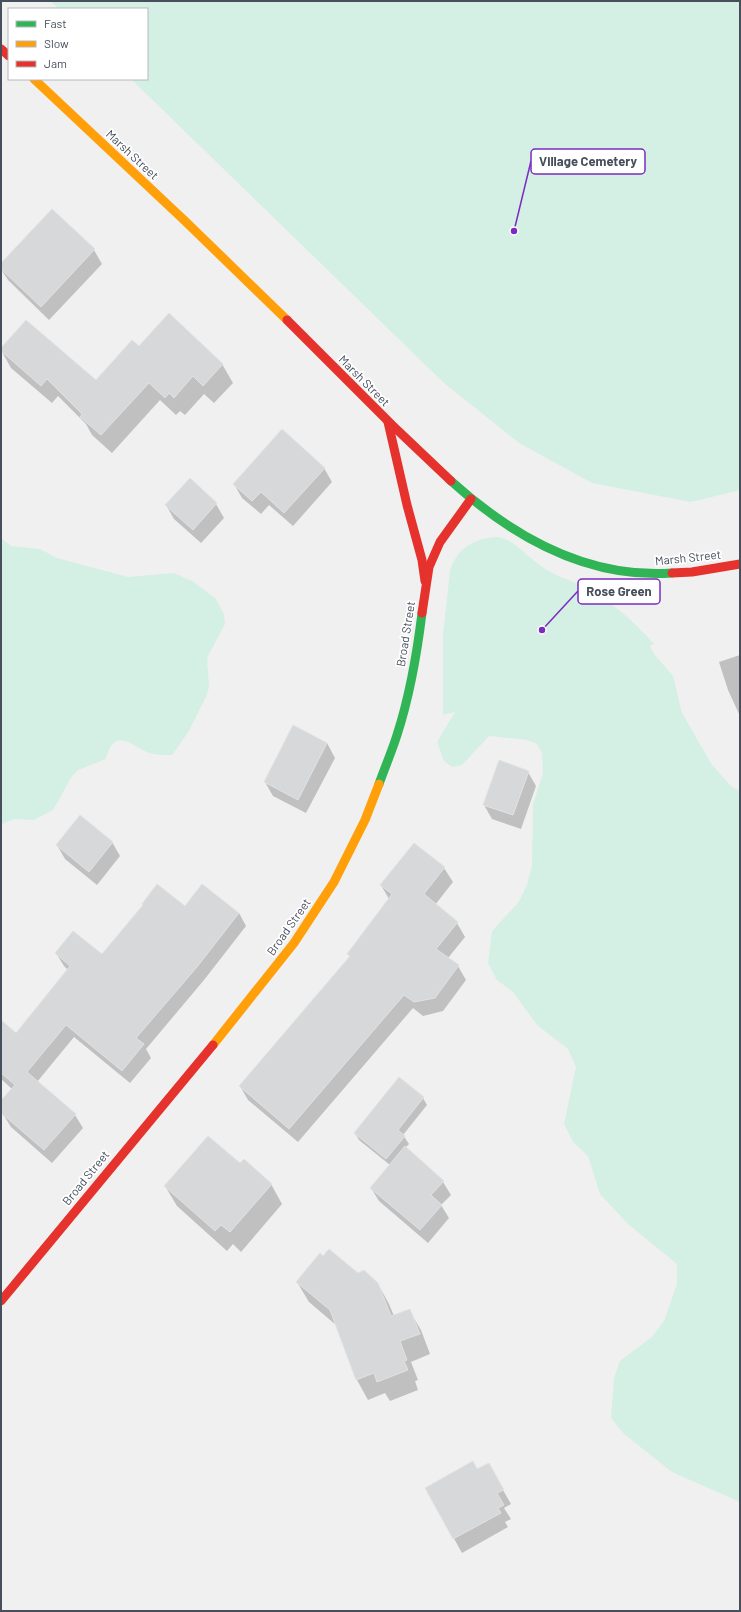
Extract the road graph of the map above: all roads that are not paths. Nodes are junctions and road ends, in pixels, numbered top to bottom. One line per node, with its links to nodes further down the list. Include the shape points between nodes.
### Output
1 (35, 80): 2 (street, Marsh Street, via 197,232)
2 (388, 422): 3 (street, Marsh Street); 5 (street, via 422,560)
3 (471, 499): 4 (street, Marsh Street, via 506,525 539,544 602,568 657,575); 5 (street, Broad Street, via 440,542 429,567)
4 (740, 564)
5 (424, 596): 6 (street, Broad Street, via 417,652 396,735 365,820 334,882 294,943 253,996)
6 (1, 1301)

